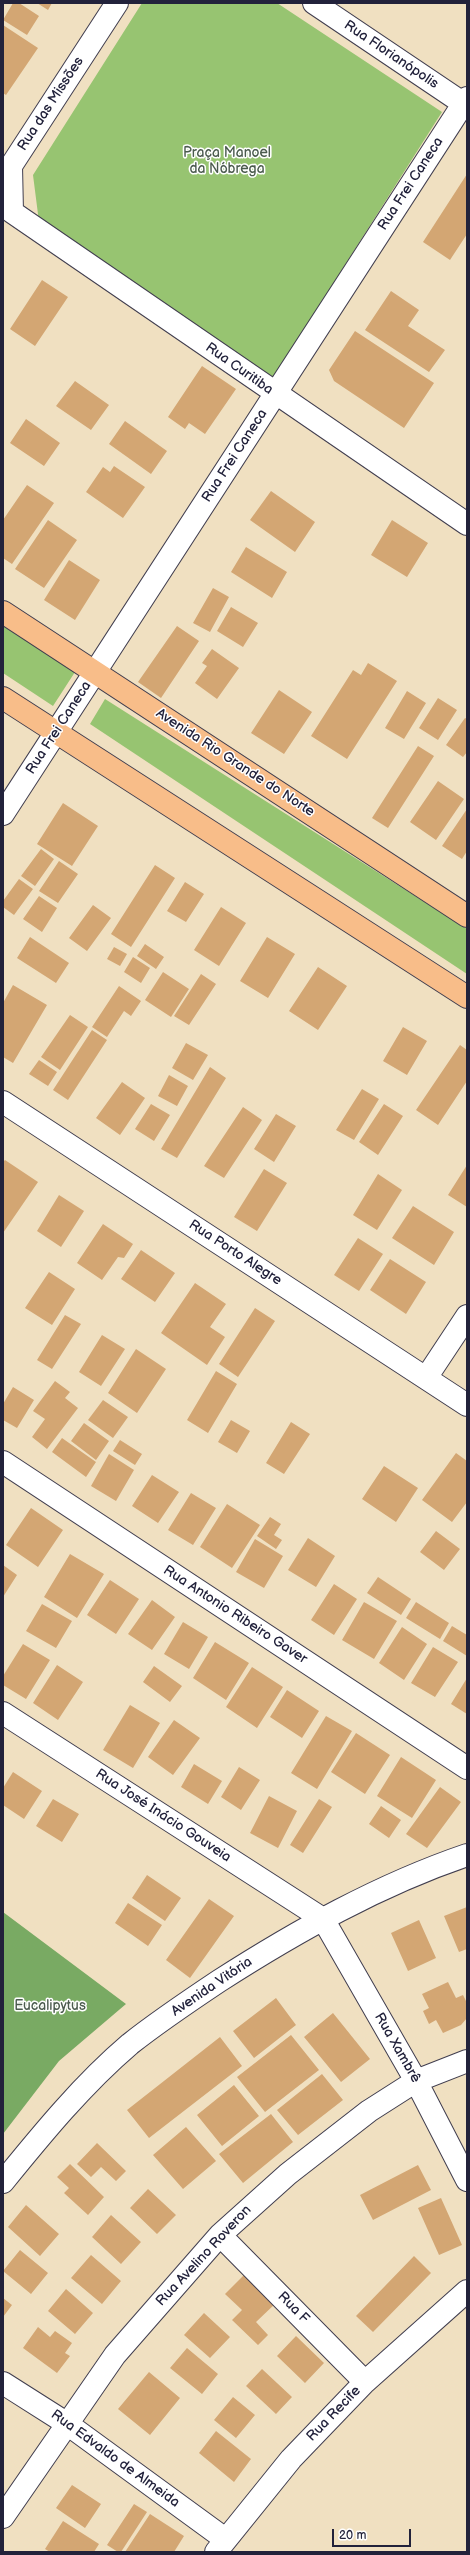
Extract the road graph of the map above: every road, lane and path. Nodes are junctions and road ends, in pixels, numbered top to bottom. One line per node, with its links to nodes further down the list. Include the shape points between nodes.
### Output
1 (117, 3): 4 (street, Rua das Missões)
2 (314, 3): 3 (street, Rua Florianópolis)
3 (466, 103): 6 (street, Rua Frei Caneca)
4 (7, 167): 5 (street, Rua das Missões)
5 (7, 213): 6 (street, Rua Curitiba)
6 (276, 394): 7 (street, Rua Curitiba); 9 (street, Rua Frei Caneca)
7 (467, 524)
8 (3, 612): 9 (main road, Avenida Rio Grande do Norte)
9 (95, 671): 11 (street, Rua Frei Caneca); 13 (main road, Avenida Rio Grande do Norte)
10 (3, 698): 11 (main road)
11 (56, 733): 12 (street, Rua Frei Caneca); 14 (main road)
12 (3, 814)
13 (467, 916)
14 (467, 997)
15 (3, 1102): 17 (street, Rua Porto Alegre)
16 (467, 1316): 17 (street)
17 (426, 1378): 18 (street, Rua Porto Alegre)
18 (467, 1405)
19 (4, 1466): 21 (street, Rua Antonio Ribeiro Gaver)
20 (3, 1713): 23 (street, Rua José Inácio Gouveia)
21 (467, 1768)
22 (467, 1855): 23 (street, Avenida Vitória, via 377,1892)
23 (323, 1919): 25 (street, Rua Xambrê); 27 (street, Avenida Vitória, via 273,1946 172,2013 130,2045 75,2098)
24 (467, 2061): 25 (street, Rua Avelino Roveron)
25 (416, 2081): 26 (street, Rua Xambrê); 28 (street, Rua Avelino Roveron, via 368,2111 326,2142 254,2202)
26 (467, 2180)
27 (3, 2182)
28 (220, 2235): 30 (street, Rua F); 32 (street, Rua Avelino Roveron, via 115,2355)
29 (467, 2291): 30 (street, Rua Recife)
30 (365, 2382): 34 (street, Rua Recife, via 291,2459)
31 (3, 2383): 32 (street, Rua Edvaldo de Almeida)
32 (66, 2422): 33 (street, Rua Avelino Roveron); 34 (street, Rua Edvaldo de Almeida)
33 (3, 2517)
34 (220, 2545)

